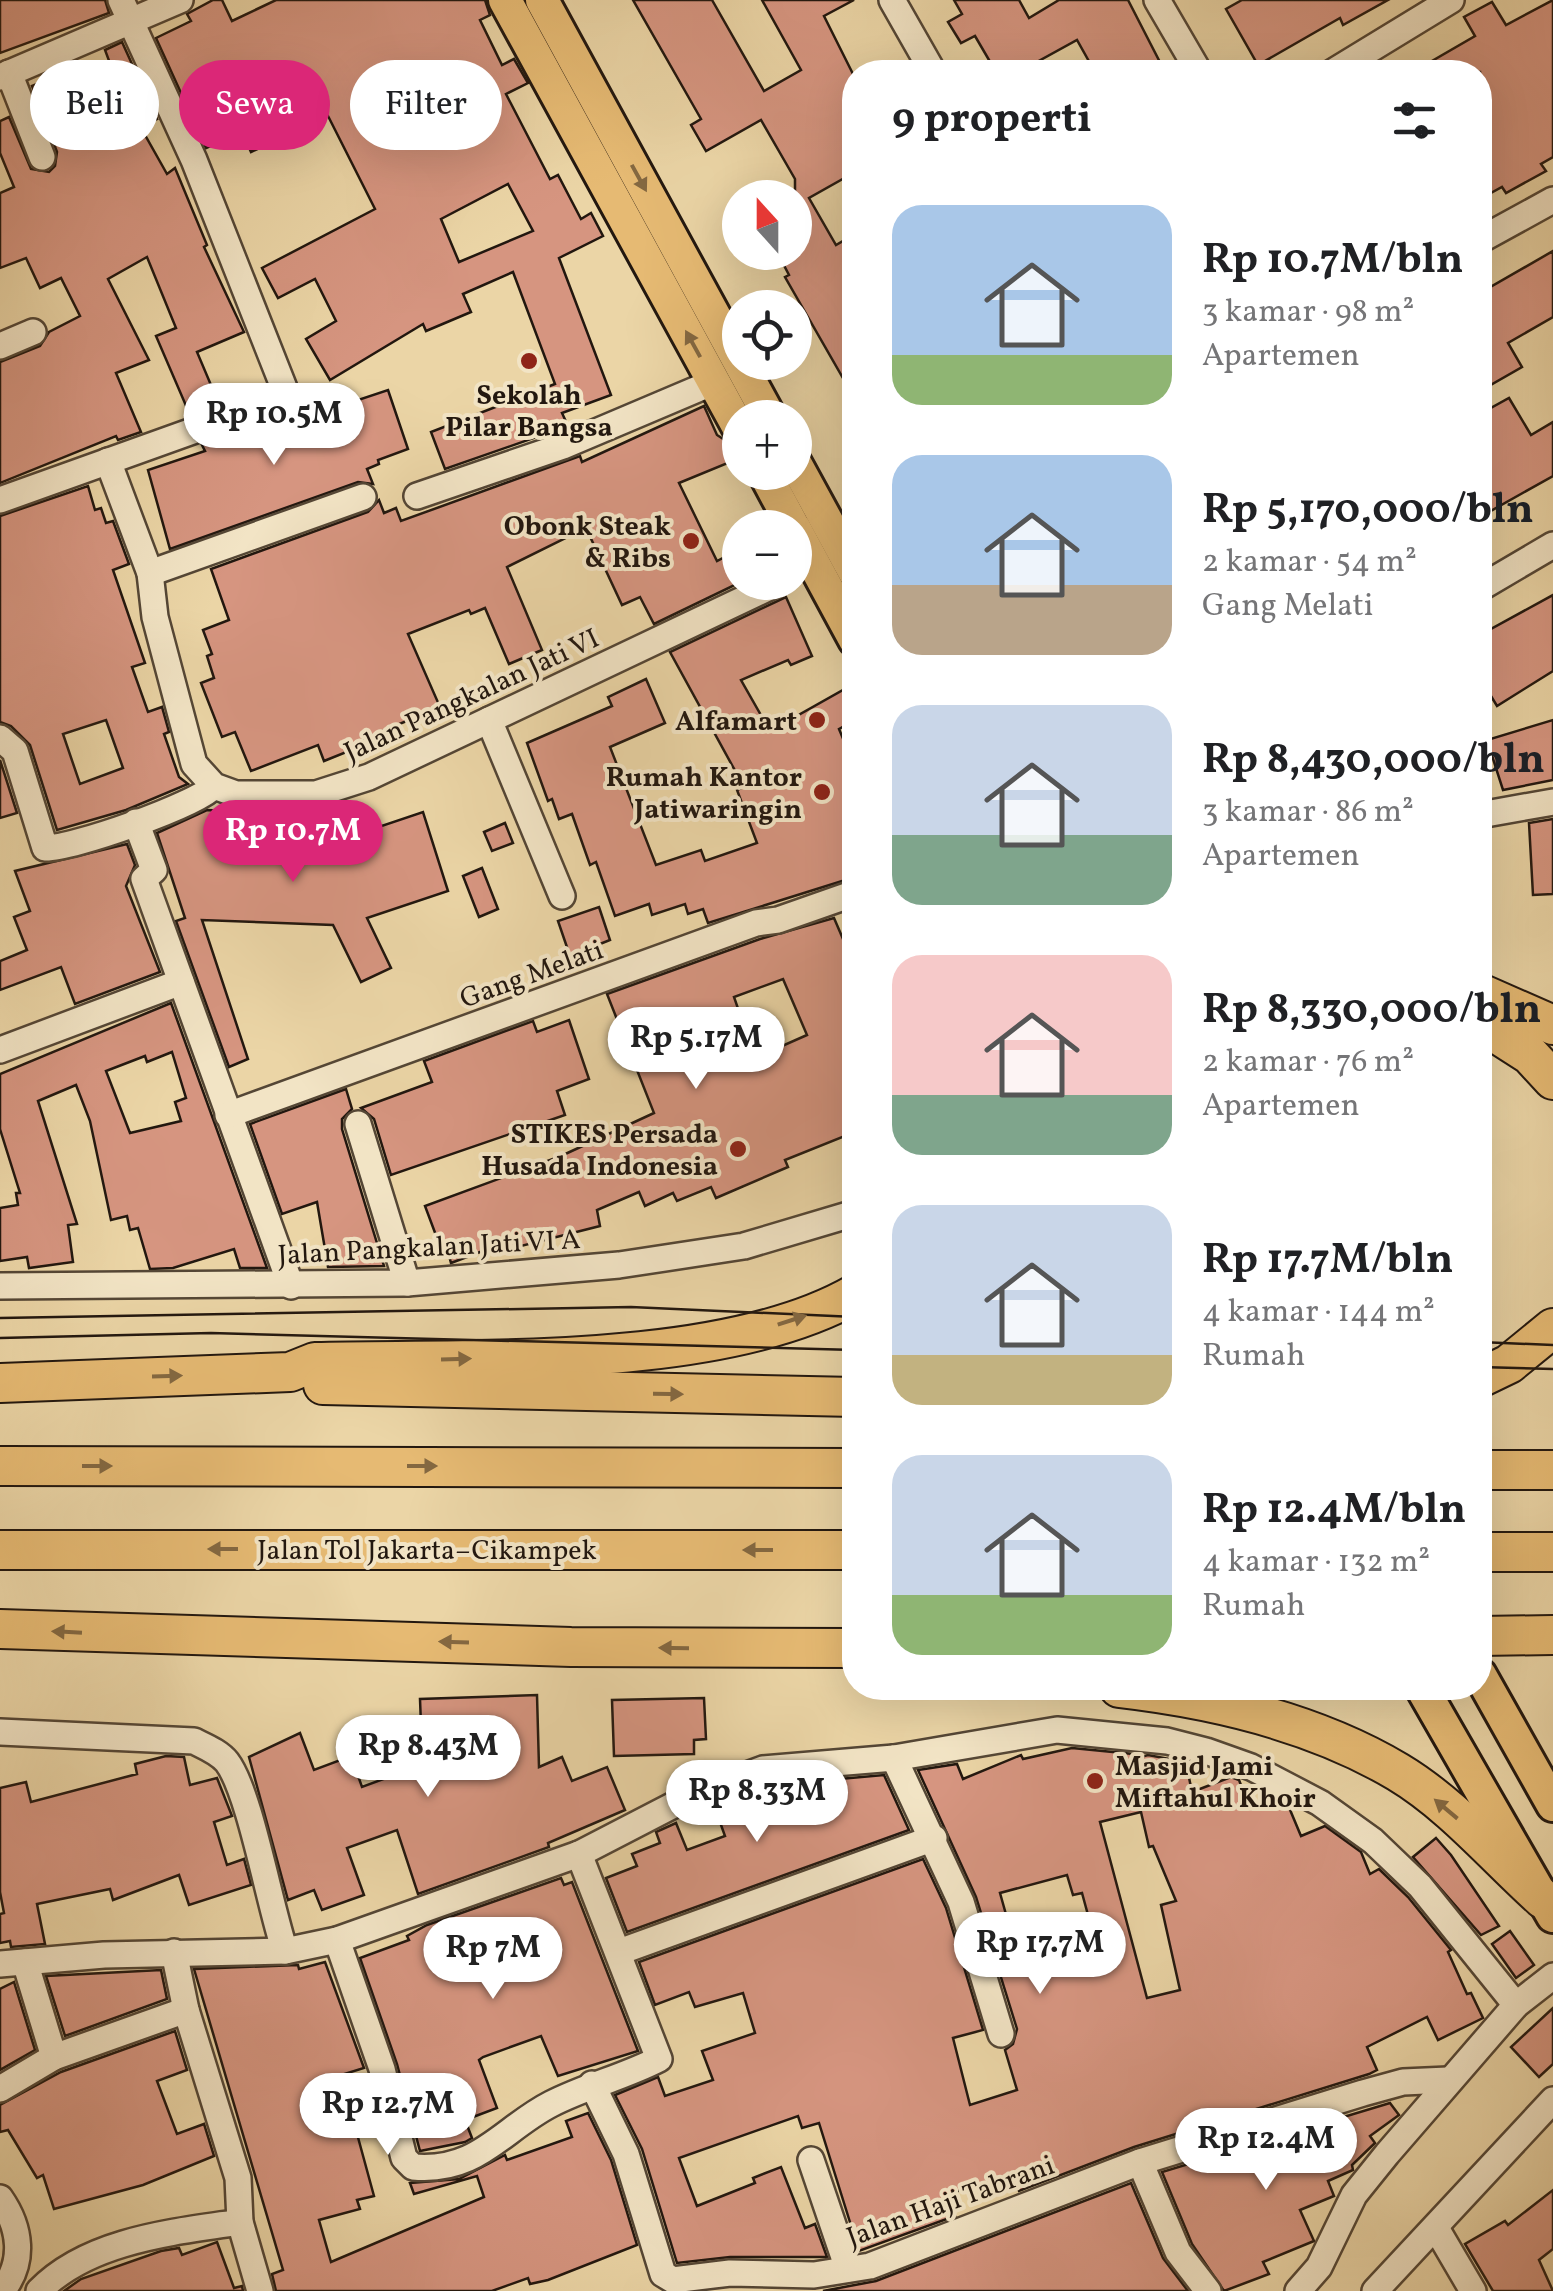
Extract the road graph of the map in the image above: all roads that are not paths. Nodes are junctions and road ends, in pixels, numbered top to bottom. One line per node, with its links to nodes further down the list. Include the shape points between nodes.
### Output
1 (180, 0): 7 (street)
2 (506, 0): 17 (main road, one-way to 2)
3 (542, 0): 19 (main road, one-way to 19)
4 (892, 0): 8 (street)
5 (1157, 0): 9 (street)
6 (1451, 0): 10 (street)
7 (127, 10): 11 (street); 20 (street, via 286,393)
8 (926, 60)
9 (1192, 60)
10 (1353, 60)
11 (4, 75): 12 (street)
12 (42, 157)
13 (1553, 200): 14 (street)
14 (1492, 233)
15 (33, 332): 16 (street)
16 (0, 346)
17 (714, 382): 18 (main road); 22 (street, via 563,446)
18 (724, 400)
19 (760, 400)
20 (108, 462): 24 (street); 27 (street)
21 (810, 490): 26 (main road)
22 (417, 496)
23 (363, 497): 27 (street)
24 (0, 500)
25 (1553, 545): 29 (street)
26 (842, 548)
27 (150, 573): 34 (street, via 155,617 194,764)
28 (812, 581): 31 (main road)
29 (1492, 581)
30 (742, 600): 32 (street, Jalan Pangkalan Jati VI)
31 (842, 622)
32 (489, 720): 34 (street, Jalan Pangkalan Jati VI, via 332,790 254,795); 38 (street)
33 (0, 738): 37 (street, via 16,751 45,848)
34 (214, 786): 37 (street, via 204,797)
35 (1553, 802): 36 (street)
36 (1492, 814)
37 (136, 822): 40 (street, via 154,870 144,879)
38 (562, 896)
39 (842, 898): 46 (street, Gang Melati, via 756,922)
40 (181, 982): 44 (street); 46 (street)
41 (1492, 997): 42 (highway)
42 (1553, 1025)
43 (1492, 1031): 45 (highway)
44 (0, 1050)
45 (1553, 1080)
46 (228, 1115): 51 (street)
47 (358, 1124): 49 (street)
48 (842, 1216): 49 (street, Jalan Pangkalan Jati VI A, via 744,1246 619,1265)
49 (407, 1282): 51 (street, Jalan Pangkalan Jati VI A)
50 (0, 1286): 51 (street, Jalan Pangkalan Jati VI A)
51 (291, 1286)
52 (842, 1300): 54 (highway, one-way to 52, via 789,1322)
53 (1553, 1328): 56 (highway)
54 (666, 1347): 55 (highway, one-way to 54, via 315,1362); 58 (highway)
55 (290, 1372): 57 (highway, one-way to 55); 58 (highway, via 326,1386)
56 (1492, 1372)
57 (0, 1383)
58 (570, 1392): 59 (highway, one-way to 59)
59 (842, 1397)
60 (0, 1466): 61 (highway, one-way to 61)
61 (842, 1468)
62 (1492, 1470): 63 (highway)
63 (1553, 1470)
64 (0, 1550): 65 (highway, Jalan Tol Jakarta–Cikampek, one-way to 64)
65 (842, 1550)
66 (1492, 1552): 67 (highway)
67 (1553, 1552)
68 (0, 1629): 71 (highway, one-way to 68)
69 (1553, 1635): 70 (highway)
70 (1492, 1636)
71 (842, 1651)
72 (1492, 1698): 77 (main road)
73 (1182, 1700): 80 (highway, one-way to 73, via 1450,1810 1399,1772 1267,1716)
74 (1429, 1700): 80 (main road)
75 (0, 1732): 82 (street, via 194,1740 217,1753 230,1766 243,1803)
76 (894, 1758): 78 (street); 79 (street, via 763,1769); 87 (street, via 1057,1730 1168,1741 1252,1767 1373,1841 1420,1886)
77 (1553, 1805)
78 (934, 1838): 84 (street); 89 (street)
79 (579, 1854): 81 (street); 84 (street)
80 (1548, 1908)
81 (336, 1940): 82 (street); 92 (street, via 382,2069 404,2158 413,2167 487,2150 549,2104)
82 (284, 1951): 83 (street)
83 (174, 1952): 85 (street); 88 (street)
84 (619, 1952): 92 (street, via 659,2059)
85 (13, 1963): 90 (street)
86 (1553, 1976): 87 (street)
87 (1516, 2005): 91 (street)
88 (186, 2010): 90 (street); 98 (street, via 238,2178)
89 (1002, 2034)
90 (54, 2057): 93 (street)
91 (1448, 2080): 96 (street, Jalan Haji Tabrani, via 1403,2082); 106 (street, via 1354,2195 1320,2267)
92 (592, 2084): 101 (street, Jalan Haji Tabrani, via 626,2154 667,2278 730,2272)
93 (0, 2089)
94 (1553, 2100): 99 (street)
95 (810, 2160): 100 (street)
96 (1140, 2162): 100 (street, Jalan Haji Tabrani, via 917,2250); 105 (street, via 1178,2252)
97 (0, 2198): 102 (street, via 16,2230 18,2256)
98 (240, 2222): 103 (street, via 100,2252 70,2265); 104 (street)
99 (1436, 2228): 107 (street); 108 (street)
100 (848, 2269): 101 (street, Jalan Haji Tabrani)
101 (818, 2283)
102 (2, 2291)
103 (39, 2291)
104 (260, 2291)
105 (1208, 2291)
106 (1298, 2291)
107 (1374, 2291)
108 (1473, 2291)

